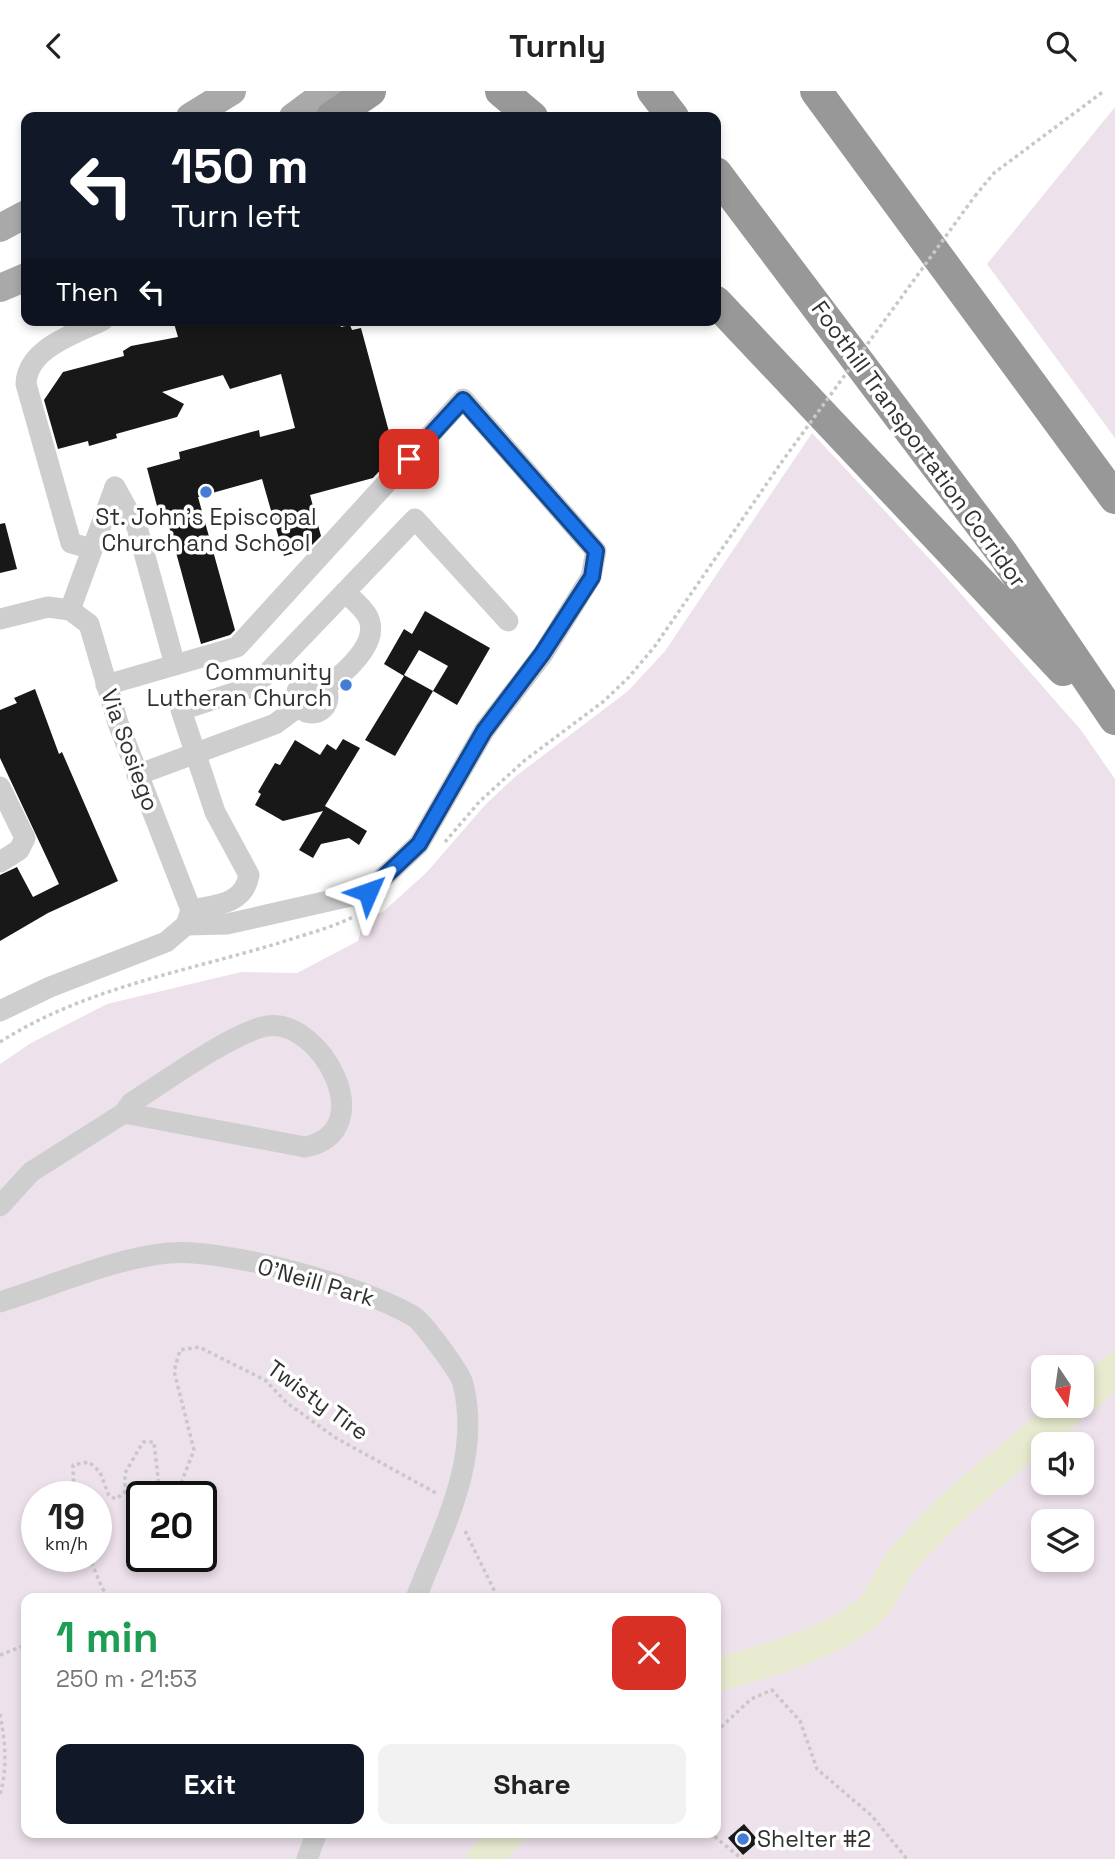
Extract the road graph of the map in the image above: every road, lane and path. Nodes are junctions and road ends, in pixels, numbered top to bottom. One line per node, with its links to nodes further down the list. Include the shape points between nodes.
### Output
1 (232, 91): 9 (main road)
2 (328, 91): 10 (main road)
3 (370, 91): 11 (highway)
4 (501, 91): 12 (highway)
5 (529, 91): 13 (highway)
6 (653, 91): 14 (highway)
7 (816, 91): 23 (highway)
8 (1104, 91): 22 (path, bridge, via 994,173)
9 (198, 112)
10 (300, 112)
11 (339, 112)
12 (526, 112)
13 (547, 112)
14 (669, 112)
15 (721, 180): 31 (highway, Foothill Transportation Corridor, via 1003,554)
16 (21, 217): 17 (main road)
17 (0, 228)
18 (21, 279): 19 (main road)
19 (0, 288)
20 (721, 307): 32 (highway)
21 (91, 326): 24 (street, via 48,348 30,364 26,384 71,543)
22 (781, 463)
23 (1109, 490)
24 (93, 549): 26 (street); 29 (street, via 116,487 137,527)
25 (345, 592): 28 (street, via 415,519); 33 (street, via 255,686 181,710); 33 (street, via 368,616 369,632 348,671 324,687 315,681 300,686 295,697 298,707 275,724)
26 (70, 610): 27 (street, via 48,607); 30 (street, Via Sosiego, via 89,624)
27 (0, 619)
28 (508, 621)
29 (175, 665): 30 (street); 37 (street, via 237,647 463,400 596,551 592,577 484,731 419,844 368,892 227,924)
30 (106, 685): 34 (street, Via Sosiego)
31 (1115, 719)
32 (1115, 725)
33 (194, 751): 34 (street); 37 (street, via 215,812 249,876 242,894 230,902)
34 (137, 775): 37 (street, Via Sosiego)
35 (0, 787): 36 (street, via 25,838 19,850)
36 (0, 862)
37 (188, 910): 38 (street, via 166,942)
38 (0, 1011)
39 (124, 1112): 39 (street, via 304,1147 321,1144 335,1133 341,1117 340,1092 331,1067 306,1039 289,1028 268,1025 224,1045 131,1103); 40 (street, via 31,1172)
40 (0, 1206)
41 (0, 1302): 47 (street, O'Neill Park, via 169,1253 207,1254 359,1290 416,1317 463,1381 467,1445)
42 (74, 1481): 43 (path, via 74,1465 89,1462)
43 (103, 1481)
44 (158, 1481): 46 (path, via 154,1442 144,1442 125,1473 125,1492)
45 (182, 1481): 47 (path, Twisty Tire, via 194,1450 174,1371 180,1350 199,1347 265,1380 287,1403 336,1439 430,1489)
46 (112, 1497)
47 (454, 1509): 50 (street, O'Neill Park); 51 (path)
48 (96, 1572): 49 (path)
49 (106, 1593)
50 (418, 1593)
51 (496, 1593)
52 (21, 1647): 53 (path)
53 (0, 1655)
54 (0, 1714): 56 (path, via 6,1744)
55 (721, 1727): 61 (path, via 751,1699 772,1690 800,1721 817,1769 872,1816)
56 (0, 1794)
57 (315, 1838): 59 (street)
58 (716, 1838): 60 (path)
59 (307, 1859)
60 (742, 1859)
61 (907, 1859)

